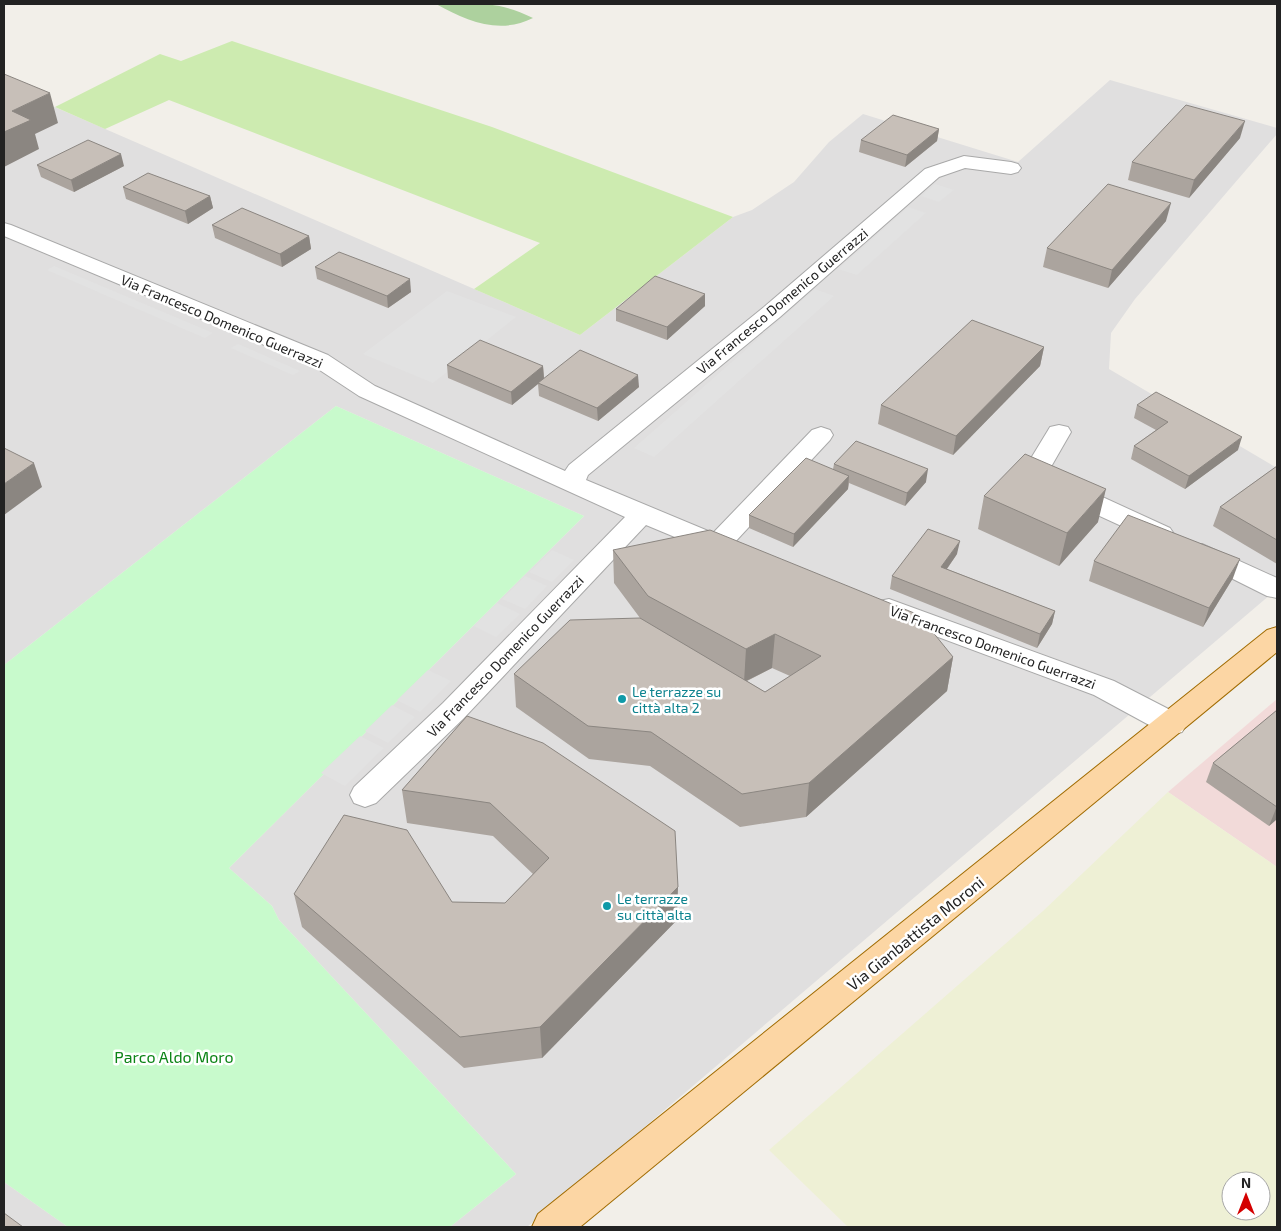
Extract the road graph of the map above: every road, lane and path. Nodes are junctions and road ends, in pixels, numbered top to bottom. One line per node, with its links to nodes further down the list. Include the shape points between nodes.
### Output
1 (1011, 168): 5 (street, Via Francesco Domenico Guerrazzi, via 964,162 932,173 772,312 578,471)
2 (6, 233): 5 (street, Via Francesco Domenico Guerrazzi, via 320,360 367,391)
3 (1058, 432): 9 (street, via 1035,473 1041,478)
4 (821, 435): 7 (street)
5 (572, 483): 6 (street, Via Francesco Domenico Guerrazzi)
6 (642, 514): 7 (street, Via Francesco Domenico Guerrazzi); 13 (street, Via Francesco Domenico Guerrazzi, via 453,711)
7 (717, 545): 8 (street, Via Francesco Domenico Guerrazzi)
8 (754, 558)
9 (1275, 588)
10 (864, 599): 12 (street, Via Francesco Domenico Guerrazzi, via 1104,688)
11 (1277, 637): 12 (main road, Via Gianbattista Moroni)
12 (1172, 724): 14 (main road, Via Gianbattista Moroni)
13 (365, 794)
14 (551, 1227)

